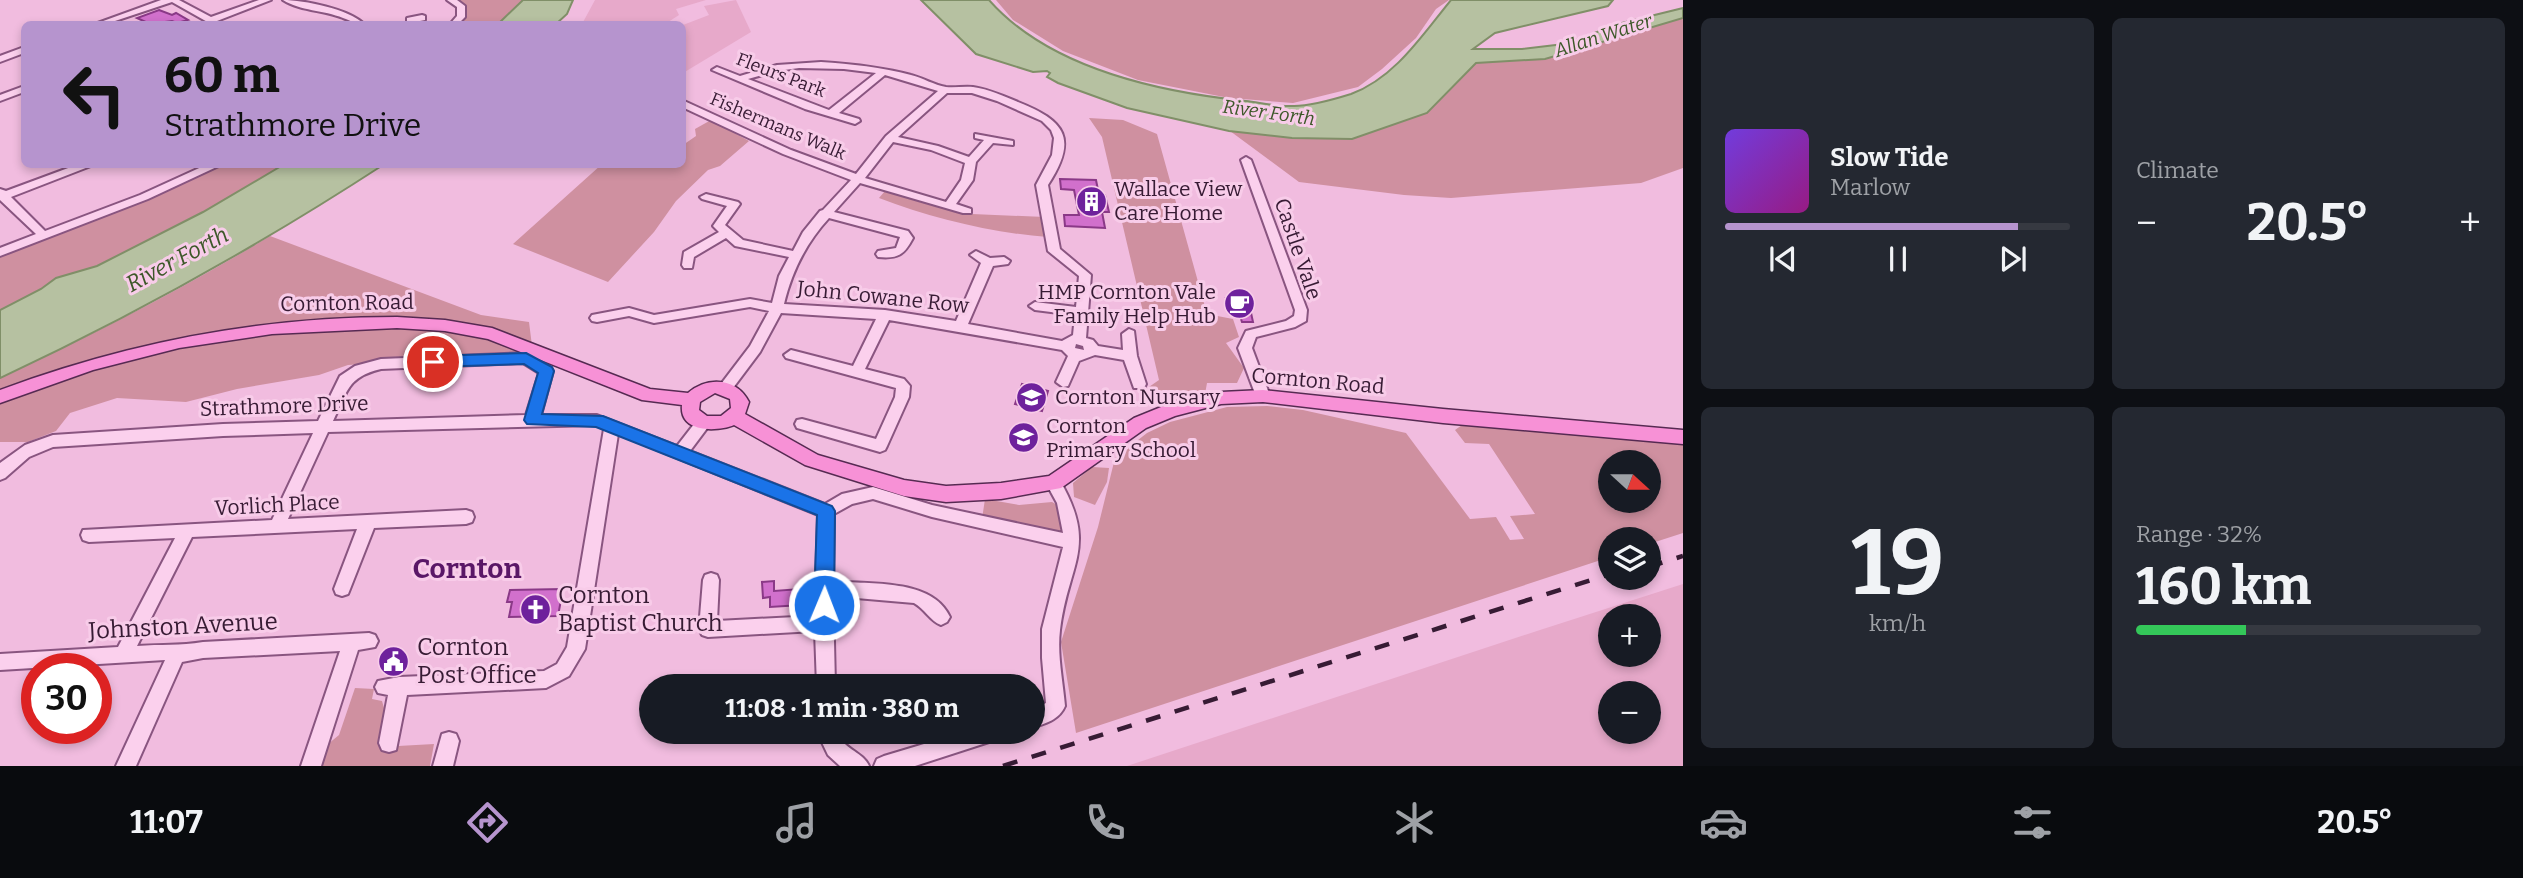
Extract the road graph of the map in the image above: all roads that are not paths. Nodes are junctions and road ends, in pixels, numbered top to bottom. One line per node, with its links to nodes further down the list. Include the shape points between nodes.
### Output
1 (267, 0): 8 (street)
2 (288, 0): 9 (street)
3 (451, 0): 11 (street, via 461,6)
4 (173, 1): 6 (street); 7 (street)
5 (422, 18): 10 (street)
6 (109, 21)
7 (213, 21)
8 (217, 21)
9 (356, 21)
10 (410, 21)
11 (457, 21)
12 (21, 51): 13 (street)
13 (0, 59)
14 (717, 70): 16 (street, Fleurs Park)
15 (883, 72): 16 (street, via 807,66 766,70); 18 (street); 23 (street, Fleurs Park)
16 (740, 79): 23 (street, Fleurs Park)
17 (21, 90): 19 (street)
18 (945, 90): 25 (street); 50 (street, via 985,93 1050,121 1057,135 1058,161 1042,185 1054,251 1085,275)
19 (11, 94): 20 (street); 21 (street)
20 (21, 97)
21 (0, 98)
22 (686, 105): 31 (street, Fishermans Walk, via 787,152)
23 (832, 113): 24 (street, Fleurs Park)
24 (855, 121)
25 (890, 138): 28 (street); 31 (street)
26 (1009, 143): 28 (street, via 984,138)
27 (1246, 160): 62 (street, Castle Vale, via 1301,310 1301,318 1290,324 1251,334 1245,348)
28 (971, 161): 36 (street, via 967,180)
29 (79, 168): 32 (street)
30 (209, 168): 40 (street)
31 (859, 178): 36 (street, Fishermans Walk); 38 (street)
32 (1, 195): 40 (street)
33 (706, 197): 35 (street)
34 (747, 198): 35 (street)
35 (734, 204): 39 (street, via 719,226)
36 (949, 206): 37 (street, Fishermans Walk)
37 (967, 211)
38 (824, 213): 41 (street, via 904,234 907,238); 44 (street)
39 (725, 233): 44 (street, via 739,243); 47 (street, via 688,255)
40 (44, 235): 42 (street)
41 (900, 251): 43 (street); 45 (street)
42 (0, 252)
43 (882, 254)
44 (796, 256): 49 (street)
45 (910, 261)
46 (1004, 261): 53 (street, via 982,258)
47 (688, 265)
48 (1035, 306): 50 (street)
49 (777, 308): 51 (street, John Cowane Row); 52 (street, John Cowane Row, via 750,303 654,319 629,312); 61 (street, via 755,349)
50 (1081, 312): 55 (street)
51 (885, 314): 53 (street, John Cowane Row); 58 (street)
52 (597, 318)
53 (961, 325): 55 (street, John Cowane Row)
54 (1129, 334): 57 (street)
55 (1073, 346): 57 (street, via 1084,356 1092,350); 59 (street)
56 (791, 355): 58 (street)
57 (1130, 356): 60 (street)
58 (858, 370): 68 (street, via 903,386 880,446)
59 (1063, 382)
60 (1139, 384)
61 (725, 388): 64 (main road, Cornton Road, via 705,389); 65 (main road, via 741,400)
62 (1263, 396): 71 (main road, Cornton Road); 74 (main road, Cornton Road, via 1221,398 1171,410 1140,423)
63 (0, 397): 64 (main road, Cornton Road, via 74,370 188,340 287,325 387,322 472,329 528,346 648,395)
64 (691, 400): 67 (main road, via 690,412)
65 (735, 417): 67 (main road, via 717,425); 74 (main road, Cornton Road, via 812,460 904,488 946,494)
66 (532, 420): 69 (street, Strathmore Drive); 69 (street, via 547,371 526,358 382,364 360,369 345,380); 70 (street, Strathmore Drive, via 597,420)
67 (703, 423): 72 (street)
68 (802, 424)
69 (324, 427): 73 (street, Strathmore Drive, via 52,440 29,447); 78 (street)
70 (612, 427): 72 (street, Strathmore Drive); 93 (street, via 576,649 568,665 547,679 392,687)
71 (1683, 437)
72 (681, 452): 75 (street, Strathmore Drive)
73 (0, 474)
74 (1054, 483): 81 (street, via 1073,522)
75 (826, 511): 81 (street, via 848,498 873,493); 83 (street)
76 (466, 517): 77 (street, Vorlich Place)
77 (368, 522): 78 (street, Vorlich Place); 84 (street)
78 (277, 525): 79 (street, Vorlich Place)
79 (187, 530): 80 (street, Vorlich Place); 87 (street)
80 (89, 535)
81 (1072, 542): 91 (street, via 1051,633 1056,706)
82 (711, 580): 86 (street, via 708,629)
83 (824, 587): 85 (street, via 917,596); 86 (street)
84 (342, 589)
85 (941, 617)
86 (824, 623): 90 (street)
87 (124, 654): 88 (street, Johnston Avenue); 89 (street, Johnston Avenue)
88 (176, 655): 97 (street); 98 (street, Johnston Avenue, via 360,641)
89 (0, 662)
90 (826, 674)
91 (1045, 714)
92 (449, 741): 99 (street)
93 (389, 743)
94 (832, 744): 96 (street)
95 (954, 744): 100 (street)
96 (851, 764)
97 (126, 766)
98 (311, 766)
99 (443, 766)
100 (884, 766)

